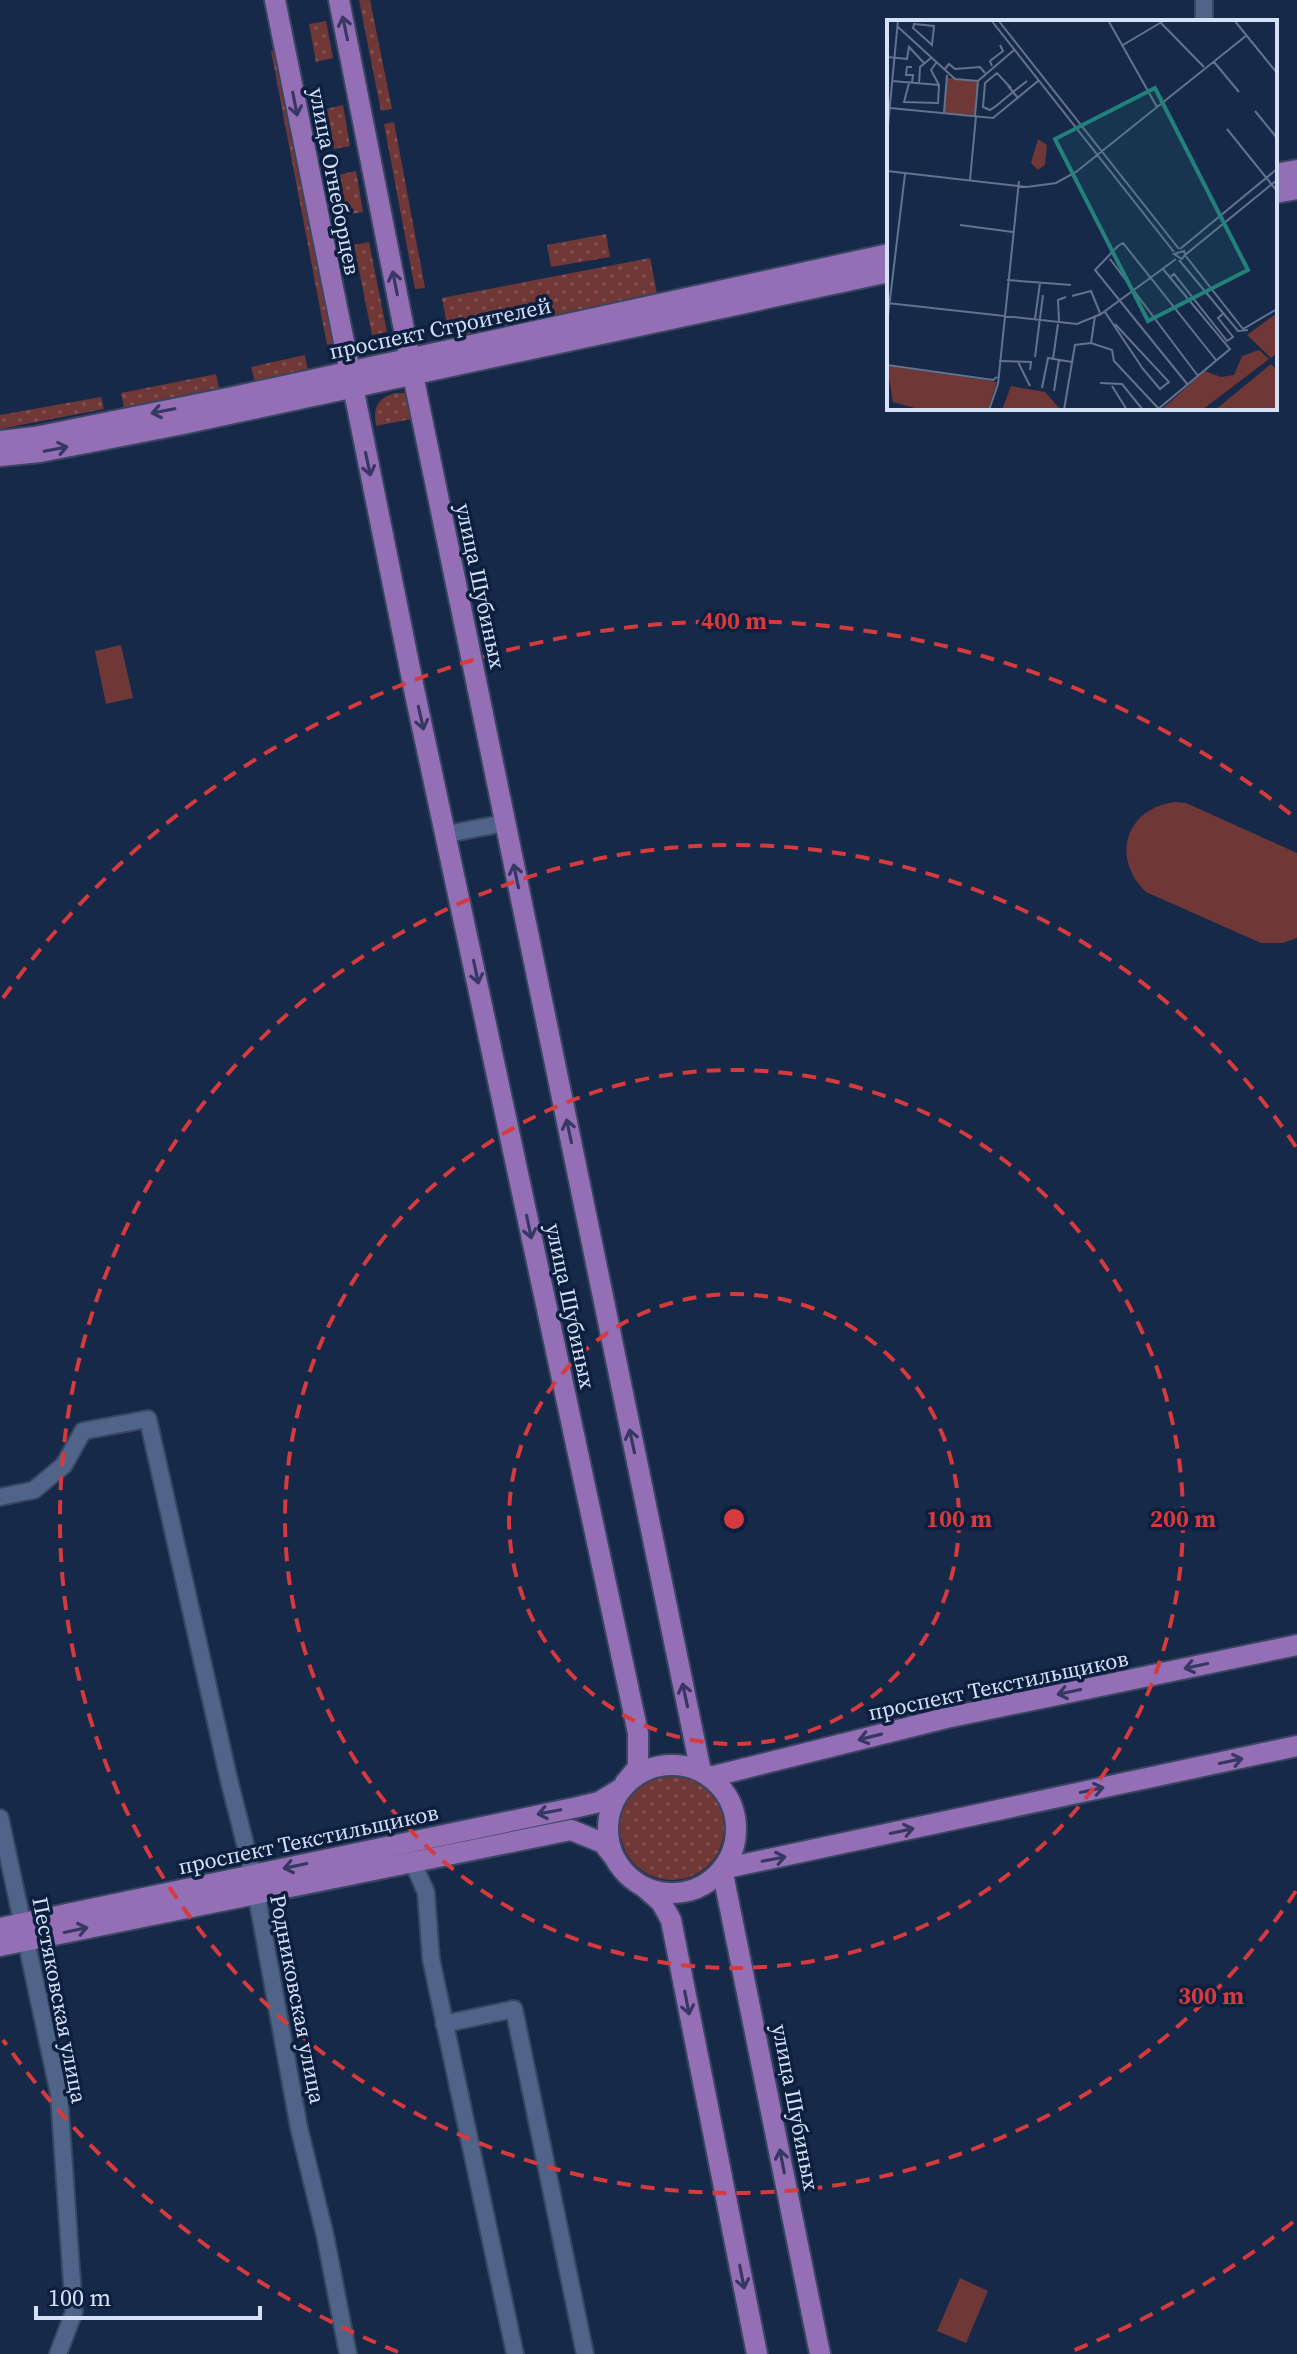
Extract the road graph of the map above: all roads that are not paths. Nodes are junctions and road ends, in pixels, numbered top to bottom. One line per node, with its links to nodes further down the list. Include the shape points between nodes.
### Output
1 (275, 0): 9 (main road, улица Огнеборцев, one-way to 9)
2 (339, 0): 8 (main road, улица Огнеборцев, one-way to 2)
3 (1297, 170): 4 (main road)
4 (1277, 174)
5 (1297, 189): 6 (main road)
6 (1277, 193)
7 (886, 264): 8 (main road, проспект Строителей)
8 (411, 367): 9 (main road, проспект Строителей); 12 (main road, улица Шубиных)
9 (351, 379): 10 (main road, проспект Строителей, one-way to 10); 11 (main road, проспект Строителей, one-way to 9, via 69,447); 13 (main road, улица Шубиных, one-way to 13)
10 (0, 441)
11 (0, 456)
12 (505, 823): 13 (street); 17 (main road, улица Шубиных, one-way to 12)
13 (447, 834): 18 (main road, улица Шубиных, one-way to 18, via 638,1733 638,1767)
14 (0, 1497): 23 (street, Родниковская улица, via 34,1490 64,1465 83,1431 148,1419)
15 (1297, 1645): 17 (main road, проспект Текстильщиков, one-way to 17)
16 (1297, 1746): 22 (main road, one-way to 16)
17 (705, 1774): 18 (main road, via 680,1765 656,1767); 22 (main road, via 725,1794 734,1815 735,1839)
18 (624, 1786): 20 (main road, via 610,1809 607,1827); 23 (main road, проспект Текстильщиков, one-way to 23, via 599,1802)
19 (0, 1818): 26 (street, Пестяковская улица)
20 (614, 1857): 21 (main road, проспект Текстильщиков, via 603,1843 571,1830); 24 (main road)
21 (412, 1861): 23 (main road, проспект Текстильщиков); 28 (street, via 426,1892 431,1959)
22 (722, 1869): 24 (main road, via 690,1891 663,1893); 34 (main road, улица Шубиных, one-way to 22)
23 (254, 1884): 26 (main road, проспект Текстильщиков); 30 (street, Родниковская улица)
24 (644, 1887): 33 (main road, one-way to 33, via 671,1920)
25 (0, 1928): 26 (main road, проспект Текстильщиков)
26 (25, 1932): 27 (main road, проспект Текстильщиков); 29 (street, Пестяковская улица, via 59,2094 74,2312)
27 (0, 1946)
28 (444, 2024): 31 (street); 32 (street, via 514,2009)
29 (58, 2354)
30 (348, 2354)
31 (515, 2354)
32 (585, 2354)
33 (757, 2354)
34 (820, 2354)

